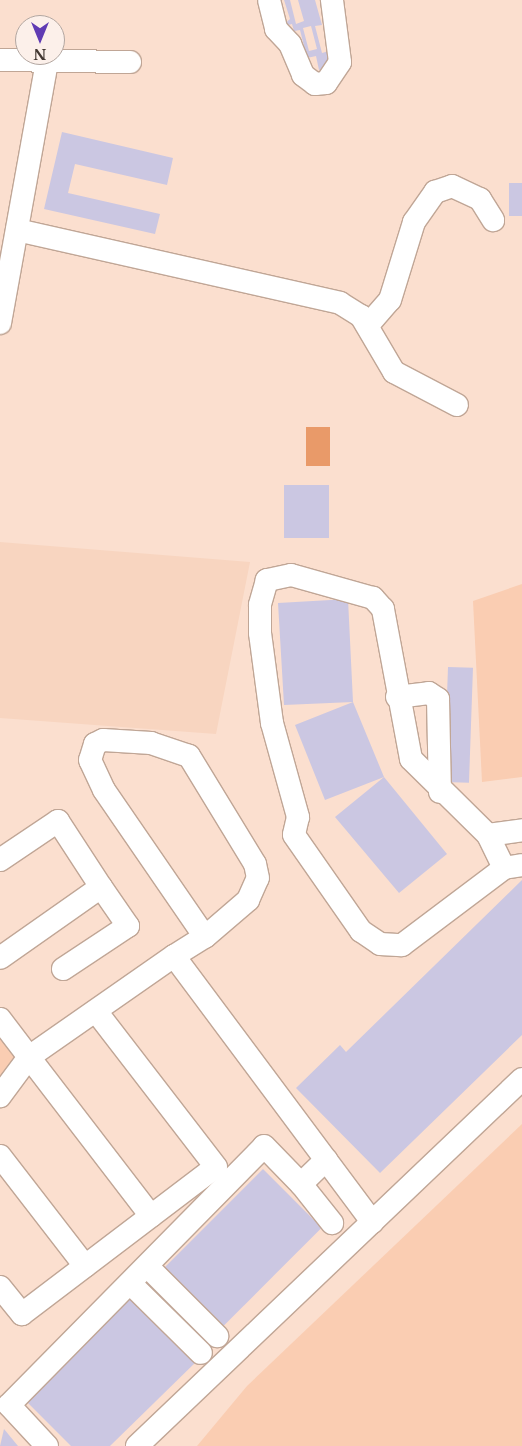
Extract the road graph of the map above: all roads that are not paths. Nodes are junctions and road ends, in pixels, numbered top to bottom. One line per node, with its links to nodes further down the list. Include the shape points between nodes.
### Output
1 (269, 0): 2 (street, via 276,29 290,44 303,75 315,84 326,83 340,62)
2 (332, 0)
3 (0, 60): 4 (street)
4 (15, 60)
5 (65, 61): 6 (street)
6 (130, 62)
7 (46, 65): 9 (street)
8 (493, 220): 11 (street, via 480,199 452,186 435,192 414,222 390,300)
9 (17, 230): 10 (street); 11 (street, via 340,303)
10 (0, 323)
11 (368, 325): 12 (street, via 394,372)
12 (457, 405)
13 (397, 697): 14 (street, via 411,759); 14 (street, via 429,693 438,699); 18 (street, via 382,609 374,598 290,575 267,580 260,605 260,633 272,723 298,817 294,835 361,931 380,944 402,945)
14 (440, 792): 16 (street)
15 (522, 830): 16 (street)
16 (488, 834): 18 (street)
17 (0, 860): 19 (street, via 58,821)
18 (513, 866)
19 (101, 887): 22 (street); 23 (street, via 128,926)
20 (205, 936): 20 (street, via 256,889 255,864 189,756 151,743 103,740 95,744 90,760 104,790); 21 (street)
21 (174, 956): 24 (street); 30 (street)
22 (0, 958)
23 (63, 969)
24 (96, 1011): 26 (street); 32 (street, via 216,1166)
25 (0, 1019): 26 (street)
26 (29, 1057): 28 (street); 32 (street)
27 (522, 1079): 33 (street)
28 (0, 1096)
29 (0, 1156): 35 (street)
30 (326, 1160): 31 (street); 33 (street)
31 (301, 1184): 34 (street); 36 (street, via 264,1146)
32 (151, 1216): 35 (street)
33 (372, 1222): 44 (street)
34 (332, 1223)
35 (85, 1266): 38 (street, via 22,1314)
36 (148, 1267): 37 (street); 39 (street)
37 (131, 1284): 40 (street); 43 (street, via 9,1405)
38 (0, 1286)
39 (217, 1336)
40 (201, 1353)
41 (0, 1416): 42 (street)
42 (27, 1446)
43 (47, 1446)
44 (137, 1446)

